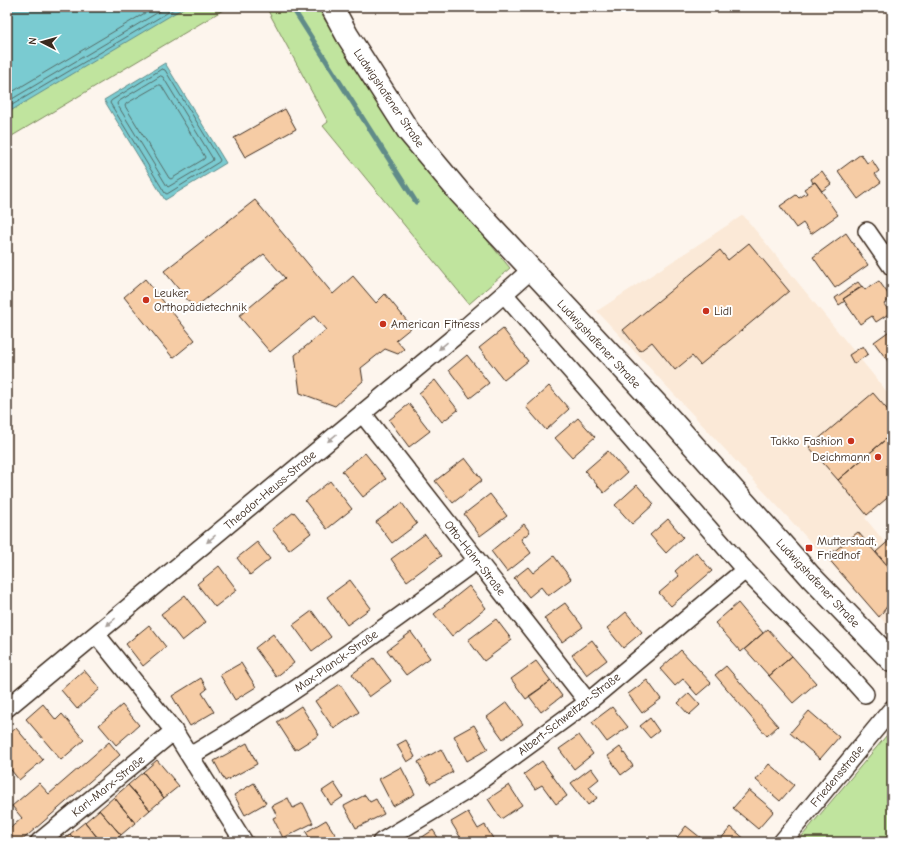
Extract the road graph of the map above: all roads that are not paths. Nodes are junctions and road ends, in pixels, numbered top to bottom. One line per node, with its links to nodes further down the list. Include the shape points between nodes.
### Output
1 (332, 7): 4 (main road, Ludwigshafener Straße, via 409,132 460,193)
2 (866, 231): 3 (street)
3 (892, 267)
4 (531, 270): 5 (street, Theodor-Heuss-Straße); 10 (main road, Ludwigshafener Straße, via 661,409 806,572)
5 (504, 294): 6 (street, Theodor-Heuss-Straße, one-way to 6); 8 (street)
6 (362, 412): 7 (street, Otto-Hahn-Straße); 9 (street, Theodor-Heuss-Straße, one-way to 9)
7 (477, 560): 12 (street, Otto-Hahn-Straße); 16 (street, Max-Planck-Straße, via 335,663)
8 (745, 570): 11 (street); 12 (street, Albert-Schweitzer-Straße)
9 (96, 634): 13 (street, Theodor-Heuss-Straße); 15 (street)
10 (892, 661)
11 (865, 694)
12 (588, 702): 19 (street, Albert-Schweitzer-Straße, via 466,791)
13 (7, 708)
14 (892, 709): 20 (street, Friedensstraße)
15 (174, 731): 16 (street); 17 (street, Karl-Marx-Straße)
16 (190, 756): 18 (street)
17 (40, 841)
18 (244, 842)
19 (381, 842)
20 (782, 842)

